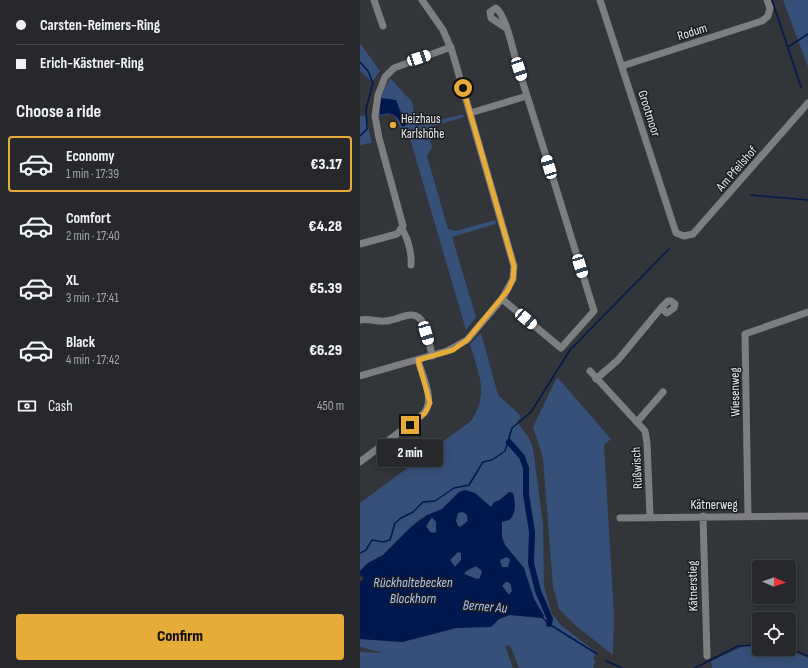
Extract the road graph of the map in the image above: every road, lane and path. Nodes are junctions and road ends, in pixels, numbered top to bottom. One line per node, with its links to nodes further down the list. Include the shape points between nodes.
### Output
1 (374, 0): 5 (street)
2 (422, 0): 7 (street, via 443,30)
3 (600, 0): 8 (street, Grootmoor)
4 (768, 0): 8 (street, Rodum, via 768,16 762,21)
5 (383, 26)
6 (506, 28): 9 (street)
7 (451, 47): 11 (street); 12 (street, via 394,68 385,77 378,95 375,120 403,223)
8 (622, 66): 13 (street, Grootmoor)
9 (527, 96): 11 (street); 16 (street, via 594,311 561,348)
10 (808, 103): 13 (street, Am Pfeilshof, via 693,234 684,236)
11 (470, 113): 16 (street, via 514,266 513,279)
12 (402, 230): 14 (street, via 397,234); 15 (street)
13 (676, 233)
14 (360, 244)
15 (412, 265)
16 (502, 299): 20 (street, via 464,343 453,350)
17 (661, 308): 24 (street, via 618,360)
18 (808, 312): 30 (street, Wiesenweg, via 745,334)
19 (360, 320): 20 (street, via 383,322 410,315 417,316 422,321)
20 (432, 356): 21 (street)
21 (418, 360): 23 (street); 27 (street, via 430,401 428,408)
22 (590, 371): 24 (street, Rüßwisch)
23 (360, 376)
24 (596, 379): 26 (street, Rüßwisch)
25 (663, 392): 26 (street)
26 (637, 422): 28 (street, Rüßwisch, via 645,431 647,443)
27 (360, 462)
28 (650, 516): 29 (street, Kätnerweg); 32 (street, Kätnerweg)
29 (703, 516): 30 (street, Kätnerweg); 33 (street, Kätnerstieg)
30 (748, 516): 31 (street, Kätnerweg)
31 (808, 516)
32 (620, 518)
33 (707, 656)

